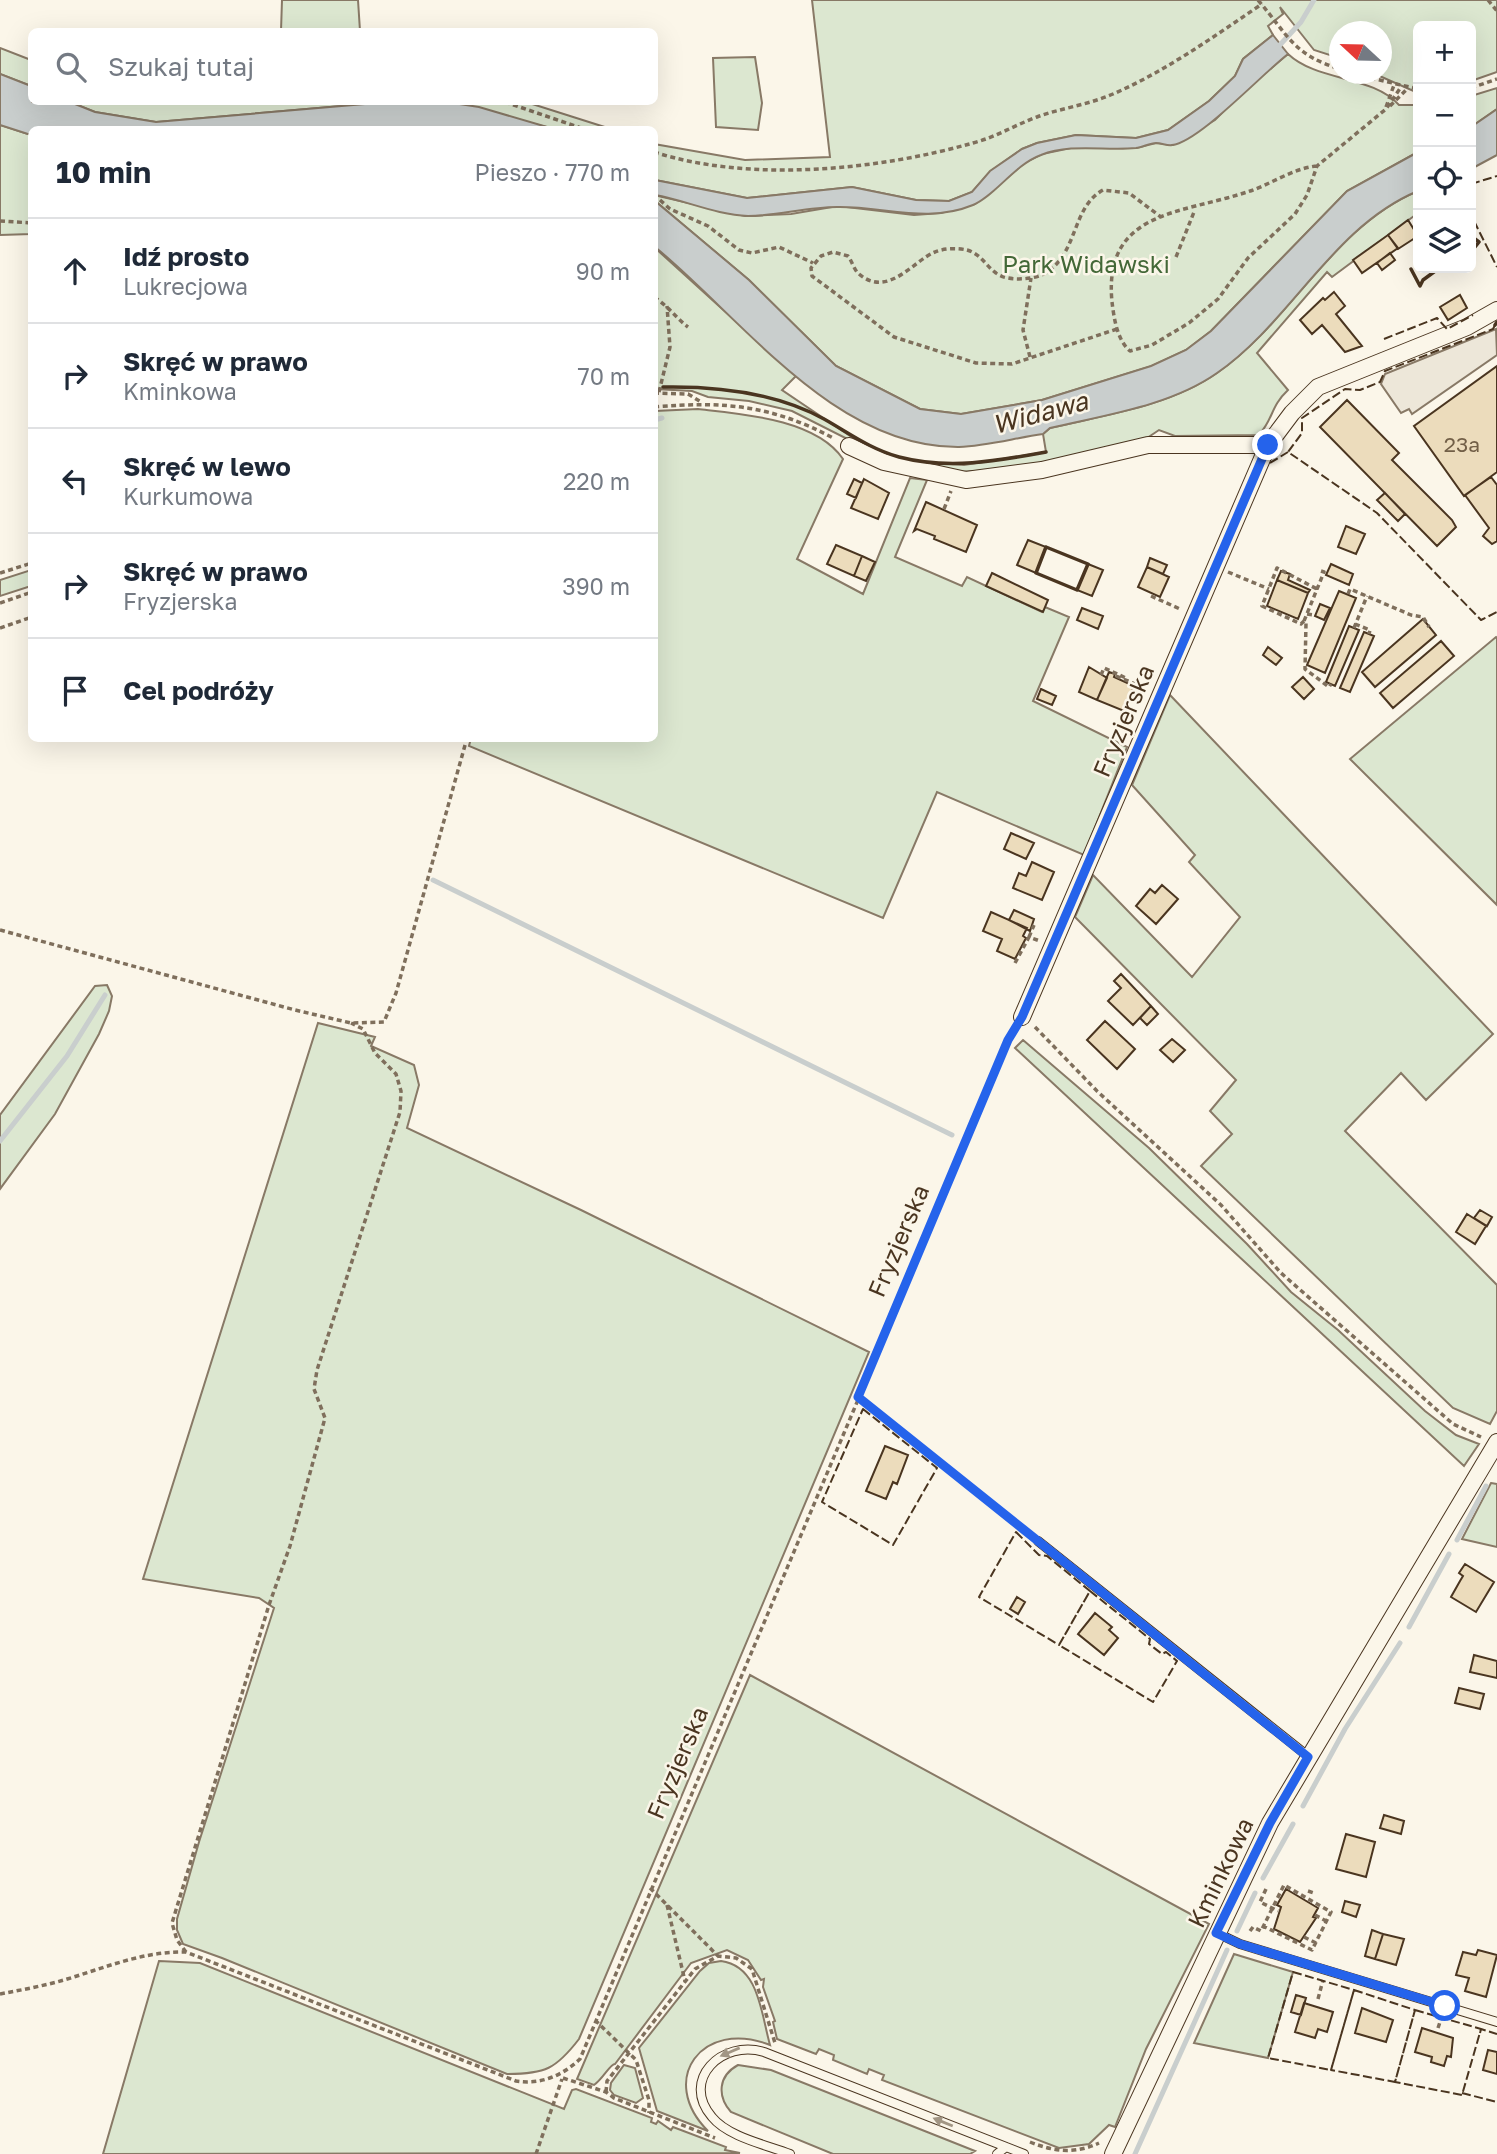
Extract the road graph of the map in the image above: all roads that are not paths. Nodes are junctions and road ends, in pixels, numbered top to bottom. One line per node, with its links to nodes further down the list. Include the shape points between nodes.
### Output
1 (1497, 310): 2 (street, Fryzjerska, via 1467,327 1318,387)
2 (1268, 445): 3 (street, via 1148,445 1042,470 966,480 884,462); 4 (street, Fryzjerska)
3 (849, 446)
4 (1022, 1017)
5 (1496, 1443): 7 (street, Kminkowa)
6 (1038, 1541): 7 (lane)
7 (1308, 1757): 8 (street, Kminkowa)
8 (1216, 1933): 9 (lane); 14 (street, Kminkowa)
9 (1497, 2022)
10 (1006, 2147): 11 (lane, one-way to 11, via 757,2049 736,2049 716,2059 702,2088 713,2118); 12 (lane); 13 (lane)
11 (790, 2154)
12 (997, 2154)
13 (1024, 2154)
14 (1113, 2154)

